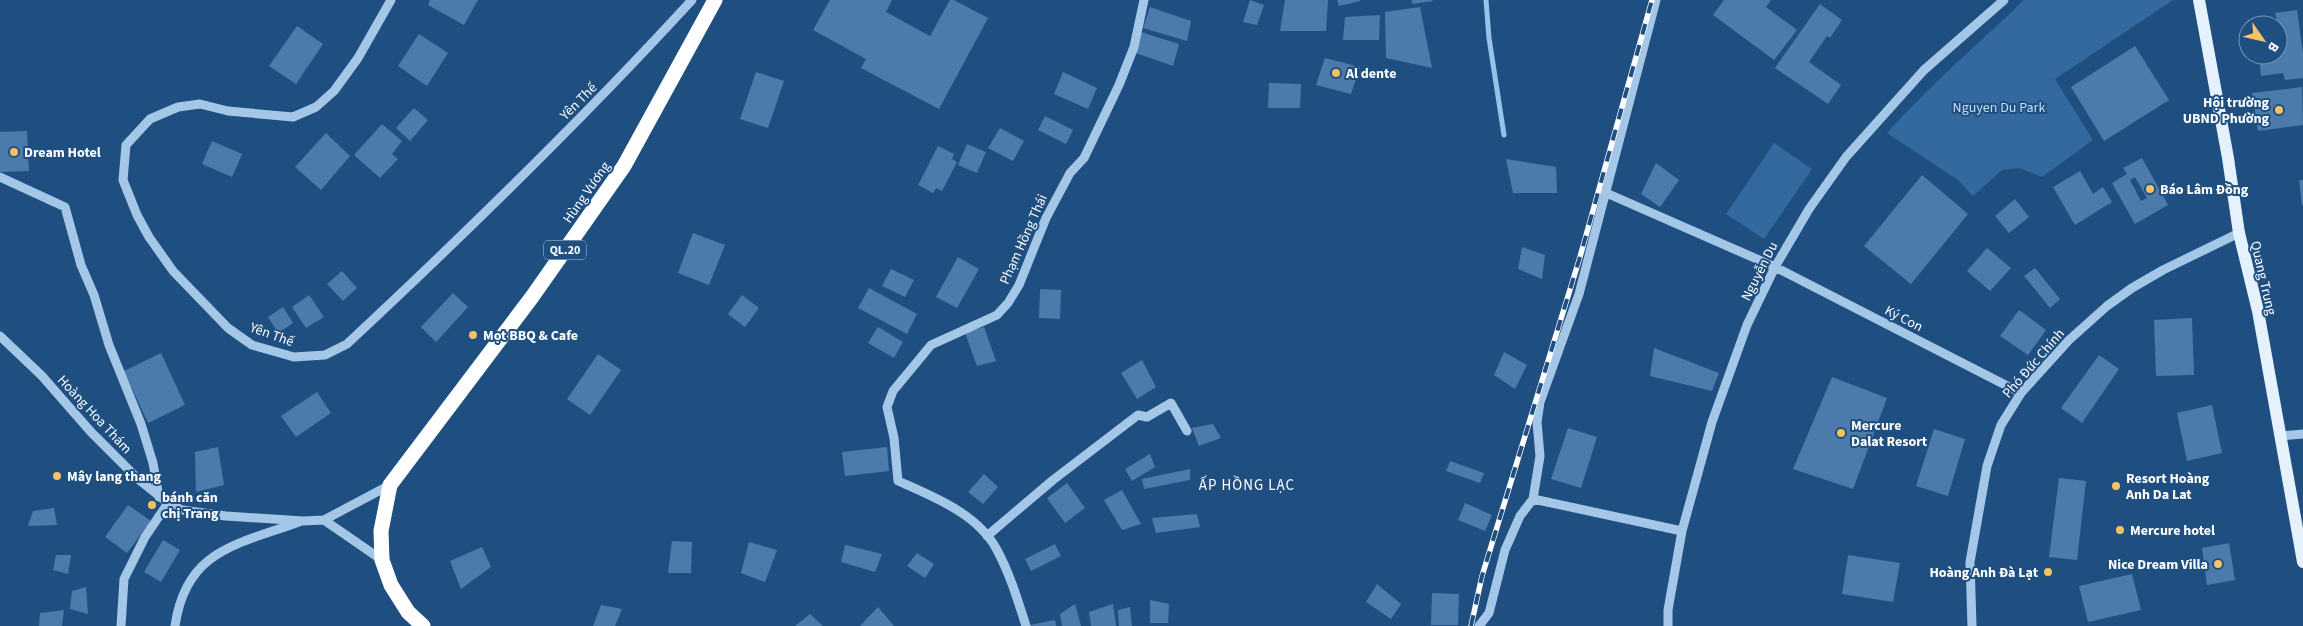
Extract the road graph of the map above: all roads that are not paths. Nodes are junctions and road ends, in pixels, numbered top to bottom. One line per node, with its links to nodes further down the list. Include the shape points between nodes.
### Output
1 (391, 0): 2 (street, Yên Thế, via 358,58 334,92 316,108 293,117 228,111 200,104 178,107 150,119 126,145 123,180 149,238 179,277 228,328 252,345 294,357 325,355 347,344 486,213)
2 (692, 0)
3 (715, 0): 17 (highway, Hùng Vương / QL.20, via 624,166 532,297)
4 (1144, 0): 24 (street, Phạm Hồng Thái, via 1134,47 1119,85 1084,158 1070,173 1046,218 1008,303 997,315 931,345 893,391 887,406 898,481 943,501)
5 (1656, 0): 9 (street)
6 (2004, 0): 11 (street, Nguyễn Du, via 1924,70 1846,157 1809,209)
7 (2199, 0): 10 (main road, Quang Trung, via 2228,158)
8 (0, 177): 18 (street, via 65,207 109,345 141,424)
9 (1604, 192): 11 (street, Ký Con); 19 (street, via 1578,294 1540,402 1537,422 1540,456)
10 (2238, 233): 13 (street, Phó Đức Chính, via 2163,270 2107,306 2069,340); 16 (main road, Quang Trung, via 2258,311)
11 (1775, 267): 13 (street, Ký Con); 23 (street, Nguyễn Du, via 1747,325 1712,422)
12 (0, 336): 18 (street, Hoàng Hoa Thám, via 42,376 91,432)
13 (2021, 393): 33 (street, Phó Đức Chính, via 2001,425 1987,466 1970,562)
14 (1187, 431): 24 (street, via 1171,403 1147,417 1138,415 1053,480)
15 (2303, 434): 16 (street)
16 (2280, 436): 26 (main road, Quang Trung)
17 (390, 485): 21 (street); 25 (highway, via 381,531)
18 (159, 497): 20 (street, Hoàng Hoa Thám)
19 (1533, 498): 23 (street); 31 (street, via 1520,516 1505,550 1489,613)
20 (168, 503): 22 (street, Hoàng Hoa Thám, via 182,510 226,516); 27 (street, via 145,537 124,579)
21 (324, 520): 22 (street, Hoàng Hoa Thám); 25 (street)
22 (303, 521): 28 (street, via 208,559 193,574 181,596)
23 (1682, 532): 32 (street, Nguyễn Du)
24 (988, 536): 30 (street, Phạm Hồng Thái, via 997,550)
25 (382, 560): 29 (highway, via 391,585 408,612)
26 (2303, 562)
27 (121, 626)
28 (175, 626)
29 (423, 626)
30 (1026, 626)
31 (1479, 626)
32 (1668, 626)
33 (1972, 626)

